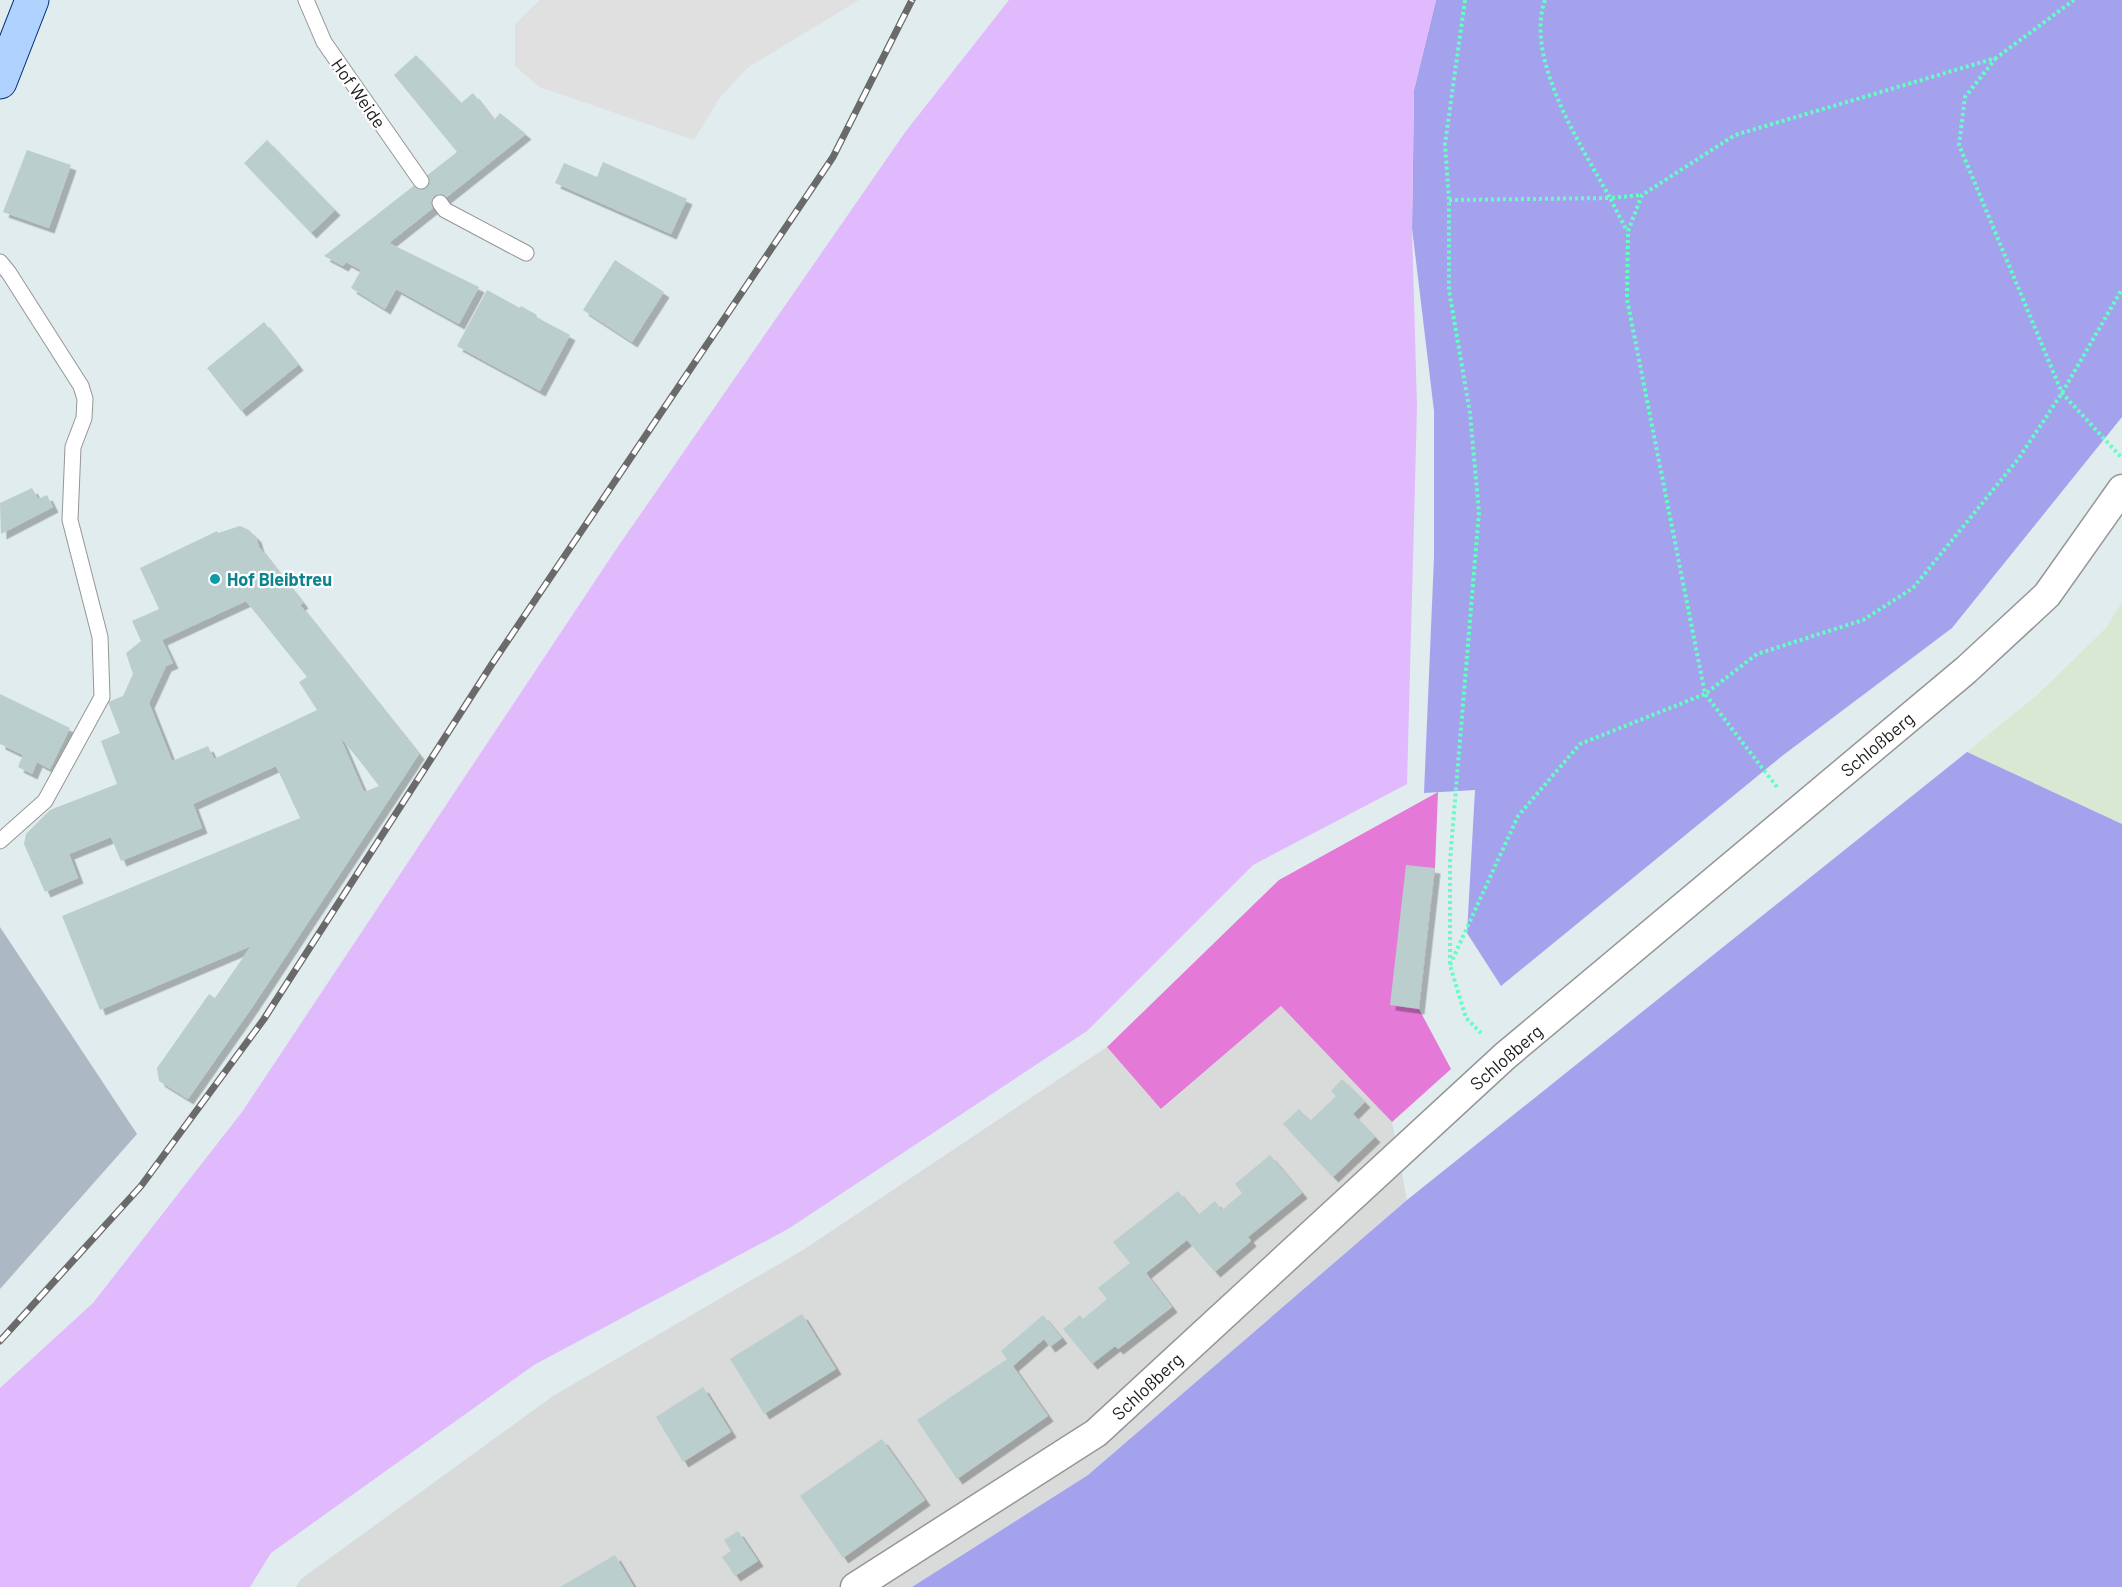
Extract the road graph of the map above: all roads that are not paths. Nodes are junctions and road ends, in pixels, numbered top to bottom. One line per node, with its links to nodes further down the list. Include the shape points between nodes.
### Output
1 (32, 0): 3 (main road)
2 (306, 0): 4 (lane, Hof Weide, via 324,42)
3 (0, 82)
4 (421, 180)
5 (440, 203): 6 (lane, via 445,210)
6 (526, 253)
7 (0, 262): 9 (lane, via 75,376 85,399 84,418 73,447 70,520 100,637 102,697 45,801)
8 (2122, 489): 10 (street, Schloßberg, via 2047,595 1966,670 1505,1056 1096,1433)
9 (0, 841)
10 (855, 1587)

